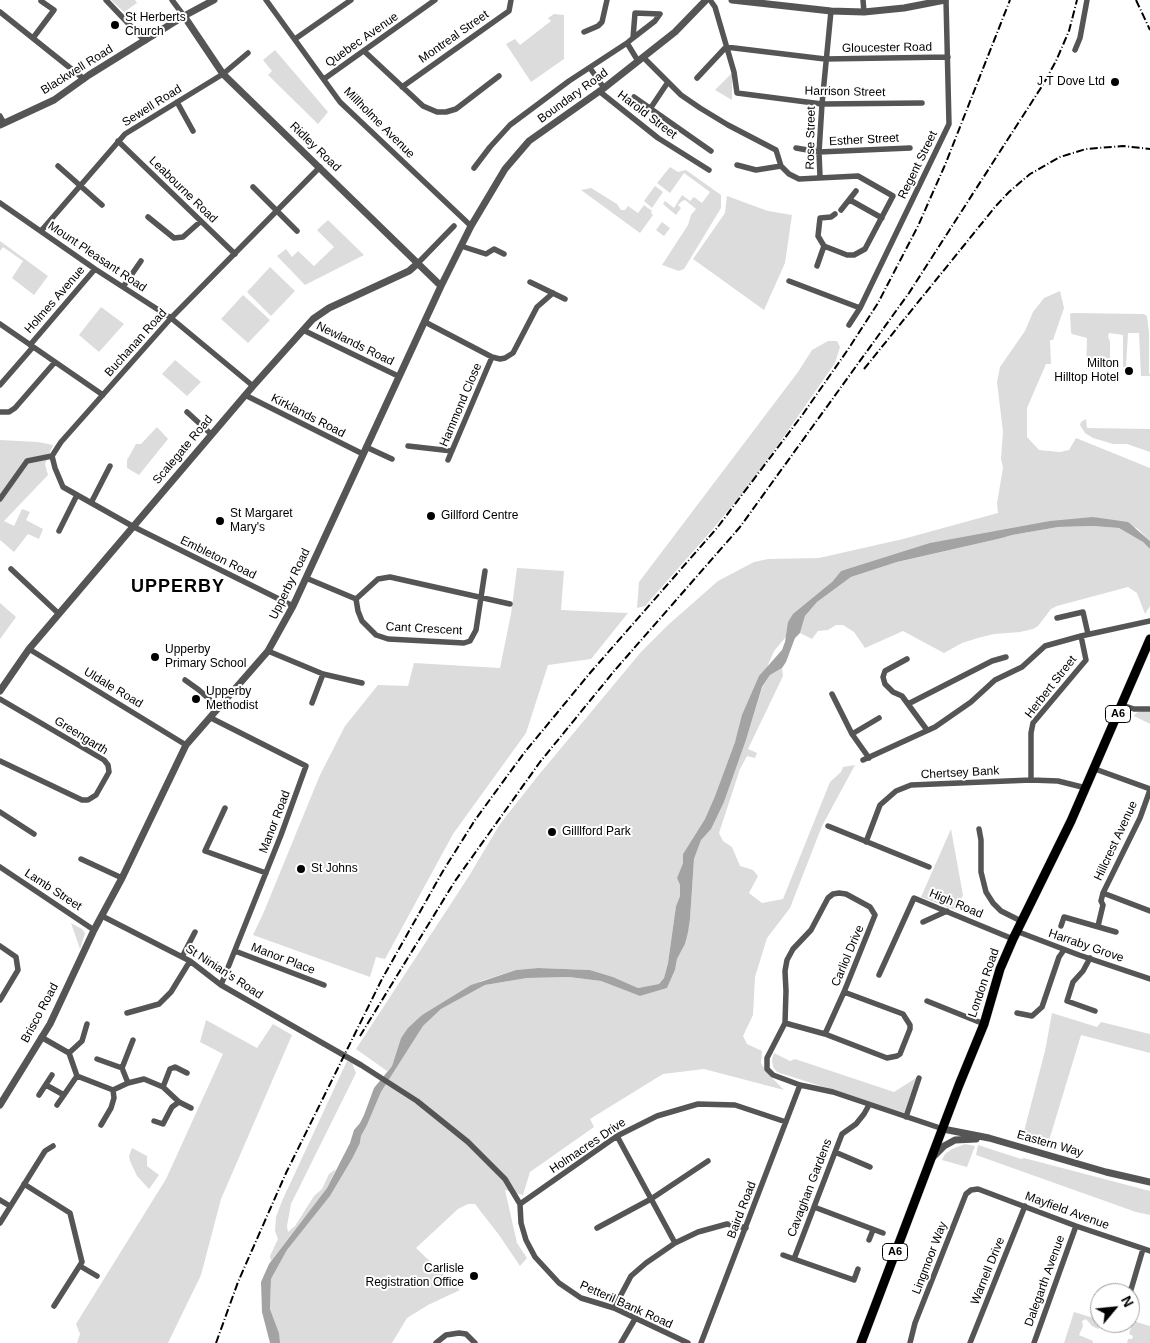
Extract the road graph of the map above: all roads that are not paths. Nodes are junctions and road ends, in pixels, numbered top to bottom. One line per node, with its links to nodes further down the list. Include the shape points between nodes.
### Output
1 (106, 0): 23 (street)
2 (172, 0): 18 (street)
3 (214, 0): 18 (street, Blackwell Road)
4 (266, 0): 22 (street, Millholme Avenue)
5 (351, 0): 22 (street)
6 (435, 0): 27 (street, Quebec Avenue)
7 (511, 0): 39 (street, Montreal Street, via 509,11)
8 (607, 0): 19 (street, via 602,22)
9 (708, 0): 25 (street, via 714,7); 30 (street, Boundary Road, via 675,32)
10 (732, 0): 15 (street)
11 (863, 0): 17 (street)
12 (945, 0): 17 (street); 29 (street, Regent Street)
13 (1087, 0): 26 (street)
14 (41, 1): 20 (street, via 54,10)
15 (830, 11): 17 (street); 31 (street, Rose Street)
16 (0, 12): 20 (street)
17 (864, 12)
18 (184, 16): 23 (street, Blackwell Road); 33 (street, Ridley Road)
19 (584, 32)
20 (33, 38): 36 (street)
21 (633, 38): 21 (street, via 635,13 660,14 655,22); 24 (street)
22 (295, 39): 37 (street, Millholme Avenue)
23 (145, 40): 36 (street, Blackwell Road)
24 (627, 43): 30 (street); 32 (street)
25 (726, 47): 31 (street, Gloucester Road); 35 (street); 44 (street, Harrison Street, via 737,93)
26 (1075, 50)
27 (364, 52): 37 (street, Quebec Avenue); 39 (street)
28 (248, 53): 33 (street, Sewell Road)
29 (948, 57): 31 (street, Gloucester Road); 90 (street, Regent Street, via 949,124)
30 (640, 59): 38 (street); 40 (street, Boundary Road)
31 (826, 59): 44 (street, Rose Street)
32 (590, 68): 40 (street, Harold Street); 57 (street, via 510,125)
33 (223, 74): 42 (street, Sewell Road); 56 (street, Ridley Road)
34 (499, 76): 39 (street, via 456,109 446,112 423,106)
35 (697, 78)
36 (84, 79): 46 (street, Blackwell Road, via 54,100)
37 (324, 79): 73 (street, Millholme Avenue, via 340,102)
38 (668, 82): 45 (street); 55 (street, via 700,108 772,146 779,154)
39 (402, 87)
40 (602, 89): 58 (street, Harold Street, via 658,138); 73 (street, Boundary Road, via 529,141 505,168)
41 (634, 97): 45 (street)
42 (177, 102): 47 (street); 48 (street, Sewell Road)
43 (922, 103): 44 (street, Harrison Street)
44 (822, 104): 52 (street, Rose Street)
45 (650, 109): 51 (street)
46 (1, 121)
47 (193, 131)
48 (118, 141): 60 (street, Sewell Road); 71 (street, Leabourne Road)
49 (796, 148): 52 (street, Esther Street)
50 (910, 148): 52 (street, Esther Street)
51 (712, 150)
52 (819, 152): 59 (street, Rose Street)
53 (737, 165): 55 (street, via 756,170)
54 (58, 166): 60 (street)
55 (782, 166): 59 (street, via 799,179)
56 (320, 167): 67 (street, Buchanan Road); 81 (street, Ridley Road)
57 (474, 168)
58 (709, 170)
59 (820, 177): 70 (street, via 858,176 893,196)
60 (79, 186): 65 (street); 74 (street, Sewell Road)
61 (253, 187): 67 (street)
62 (856, 191): 63 (street)
63 (850, 200): 66 (street); 70 (street)
64 (0, 203): 74 (street, Mount Pleasant Road)
65 (102, 205)
66 (841, 210)
67 (277, 211): 75 (street); 78 (street, Buchanan Road)
68 (835, 214): 77 (street, via 820,218 818,236)
69 (148, 217): 71 (street, via 174,238 183,237)
70 (882, 218): 77 (street, via 865,249 859,253 847,255)
71 (201, 221): 78 (street, Leabourne Road)
72 (454, 226): 81 (street)
73 (471, 226): 76 (street, Upperby Road)
74 (41, 231): 83 (street, Mount Pleasant Road)
75 (297, 231)
76 (461, 246): 79 (street, via 486,254 494,249); 86 (street, Upperby Road)
77 (824, 246): 82 (street)
78 (234, 254): 91 (street, Buchanan Road)
79 (504, 254)
80 (141, 260): 87 (street)
81 (417, 264): 86 (street, Ridley Road); 95 (street, Scalegate Road, via 409,271 329,308)
82 (816, 266)
83 (95, 269): 87 (street, Mount Pleasant Road); 96 (street, Holmes Avenue)
84 (789, 281): 90 (street)
85 (530, 282): 88 (street)
86 (441, 286): 92 (street, Upperby Road)
87 (123, 287): 91 (street, Mount Pleasant Road)
88 (552, 293): 89 (street); 97 (street, via 537,307 513,353 500,359)
89 (564, 299)
90 (860, 308): 94 (street, Regent Street)
91 (171, 318): 101 (street, Mount Pleasant Road); 102 (street, Buchanan Road)
92 (425, 322): 97 (street); 99 (street, Upperby Road)
93 (0, 324): 96 (street)
94 (849, 325)
95 (303, 330): 99 (street, Newlands Road); 101 (street, Scalegate Road)
96 (32, 346): 98 (street); 100 (street, Holmes Avenue)
97 (492, 357): 109 (street, Hammond Close)
98 (55, 362): 102 (street); 104 (street, via 15,408)
99 (398, 376): 108 (street, Upperby Road)
100 (0, 385)
101 (253, 386): 103 (street, Scalegate Road)
102 (103, 395): 111 (street, Buchanan Road)
103 (245, 395): 106 (street, Scalegate Road); 110 (street, Kirklands Road)
104 (0, 412)
105 (187, 412): 106 (street)
106 (211, 434): 118 (street, Scalegate Road)
107 (408, 446): 109 (street)
108 (366, 447): 110 (street, Upperby Road); 112 (street)
109 (452, 451): 113 (street, Hammond Close)
110 (363, 454): 122 (street, Upperby Road)
111 (52, 456): 115 (street, via 63,488); 116 (street, via 27,460)
112 (392, 459)
113 (448, 460)
114 (110, 466): 117 (street)
115 (77, 495): 117 (street); 119 (street)
116 (0, 499)
117 (91, 503): 118 (street)
118 (134, 527): 126 (street, Embleton Road); 127 (street, Scalegate Road)
119 (59, 531)
120 (11, 569): 127 (street)
121 (485, 571): 123 (street)
122 (306, 578): 124 (street); 126 (street, Upperby Road)
123 (482, 598): 124 (street, via 390,576 378,579); 124 (street, Cant Crescent, via 476,630 470,641 464,643 388,639 376,635 362,621); 125 (street)
124 (356, 599)
125 (510, 604)
126 (293, 606): 134 (street, Upperby Road)
127 (59, 614): 133 (street, Scalegate Road)
128 (1057, 618): 130 (street, via 1083,612)
129 (1150, 621): 130 (street)
130 (1088, 634): 131 (street)
131 (1081, 636): 150 (street, via 1045,646 1022,667 995,680 966,706); 155 (street, Herbert Street, via 1086,660 1033,723 1030,733)
132 (1150, 639): 145 (main road, London Road / A6)
133 (29, 649): 140 (street, Scalegate Road); 152 (street, Uldale Road)
134 (268, 650): 137 (street); 146 (street, Upperby Road)
135 (1006, 657): 144 (street)
136 (907, 659): 144 (street, via 885,670 883,677 886,684)
137 (323, 674): 139 (street); 143 (street)
138 (185, 680): 146 (street)
139 (362, 683)
140 (0, 691)
141 (832, 694): 151 (street)
142 (0, 699): 153 (street, Greengarth, via 104,760 109,772 96,795 82,800)
143 (312, 703)
144 (908, 704): 150 (street)
145 (1122, 705): 147 (street); 154 (main road, London Road / A6)
146 (219, 708): 148 (street, Upperby Road)
147 (1150, 709)
148 (211, 718): 152 (street, Upperby Road); 167 (street, Manor Road, via 306,766)
149 (879, 718): 151 (street)
150 (927, 730): 151 (street, via 866,759)
151 (852, 734)
152 (186, 745): 168 (street, Upperby Road)
153 (0, 762)
154 (1094, 769): 156 (main road, London Road / A6); 157 (street, Hillcrest Avenue)
155 (1031, 780): 156 (street, Chertsey Bank); 163 (street, Chertsey Bank, via 905,787 880,805)
156 (1086, 788): 173 (main road, London Road / A6)
157 (1150, 789): 169 (street, Hillcrest Avenue, via 1140,818)
158 (225, 808): 167 (street, via 206,851)
159 (0, 812): 162 (street)
160 (828, 826): 163 (street)
161 (979, 829): 173 (street, via 981,872 986,892 1001,911)
162 (34, 834)
163 (866, 842): 166 (street)
164 (81, 859): 168 (street)
165 (0, 867): 177 (street, Lamb Street)
166 (929, 867)
167 (266, 873): 183 (street, Manor Road)
168 (122, 878): 172 (street, Upperby Road)
169 (1103, 893): 171 (street); 176 (street, Hillcrest Avenue)
170 (947, 911): 174 (street); 180 (street, High Road); 187 (street, High Road, via 914,898)
171 (1150, 911)
172 (102, 916): 177 (street, Upperby Road); 184 (street, St Ninian's Road)
173 (1021, 920): 180 (main road, London Road / A6)
174 (923, 922)
175 (1061, 926): 176 (street, via 1064,917)
176 (1098, 926): 179 (street)
177 (94, 930): 201 (street, Brisco Road)
178 (195, 932): 184 (street)
179 (1116, 932)
180 (1014, 935): 182 (street, Harraby Grove); 199 (main road, London Road / A6)
181 (0, 946): 192 (street, via 16,957 18,970)
182 (1064, 950): 185 (street, Harraby Grove); 196 (street, via 1056,963 1042,1007 1032,1016)
183 (235, 951): 189 (street, Manor Road); 190 (street, Manor Place)
184 (182, 957): 186 (street, St Ninian's Road)
185 (1090, 958): 188 (street, Harraby Grove); 194 (street, via 1073,982 1067,1001)
186 (190, 961): 189 (street, St Ninian's Road); 195 (street, via 171,992 159,1004)
187 (879, 975)
188 (1150, 979)
189 (221, 985): 238 (street, St Ninian's Road, via 417,1101 468,1142)
190 (324, 985)
191 (844, 992): 197 (street, Carliol Drive, via 875,915 870,907 839,892 828,898 812,930 793,948 787,960 784,971); 200 (street, Carliol Drive); 200 (street, via 903,1014 910,1029 900,1054 888,1058)
192 (0, 1000)
193 (927, 1001): 199 (street)
194 (1095, 1011)
195 (127, 1013)
196 (1017, 1013)
197 (785, 1023): 200 (street); 211 (street, Carliol Drive, via 767,1058 767,1069 778,1078)
198 (87, 1024): 203 (street, via 82,1041)
199 (984, 1024): 228 (main road, London Road / A6)
200 (825, 1034)
201 (41, 1037): 203 (street); 216 (street, Brisco Road)
202 (133, 1040): 205 (street)
203 (69, 1053): 208 (street)
204 (98, 1059): 205 (street)
205 (122, 1068): 210 (street)
206 (187, 1073): 213 (street, via 170,1069)
207 (52, 1076): 212 (street)
208 (78, 1076): 215 (street); 218 (street)
209 (919, 1078): 224 (street)
210 (128, 1083): 213 (street, via 144,1079); 215 (street)
211 (800, 1084): 222 (street, Carliol Drive); 226 (street, Baird Road)
212 (46, 1085): 217 (street); 218 (street)
213 (162, 1087): 219 (street)
214 (0, 1090): 216 (street)
215 (113, 1090): 227 (street, via 112,1103)
216 (7, 1095): 220 (street, Brisco Road)
217 (39, 1095)
218 (64, 1095): 221 (street)
219 (179, 1102): 223 (street); 225 (street, via 162,1124)
220 (0, 1105)
221 (57, 1105)
222 (869, 1105): 224 (street, Carliol Drive); 232 (street, Cavaghan Gardens, via 856,1124 842,1134)
223 (191, 1108)
224 (906, 1117): 228 (street, Carliol Drive)
225 (154, 1121)
226 (786, 1122): 229 (street, Holmacres Drive, via 735,1105 698,1104 657,1116); 251 (street, Baird Road)
227 (101, 1125)
228 (942, 1129): 230 (street, Eastern Way); 235 (main road, London Road / A6)
229 (617, 1136): 242 (street); 244 (street, Holmacres Drive)
230 (989, 1138): 235 (street, via 955,1140 938,1151); 239 (street, Eastern Way)
231 (53, 1146): 240 (street, via 45,1151)
232 (835, 1152): 236 (street); 247 (street, Cavaghan Gardens)
233 (865, 1156): 236 (street)
234 (708, 1161): 242 (street)
235 (930, 1162): 272 (main road, London Road / A6)
236 (862, 1164): 237 (street)
237 (870, 1167)
238 (505, 1179): 244 (street, Petteril Bank Road)
239 (1150, 1182)
240 (24, 1184): 245 (street); 260 (street, via 70,1213 82,1262)
241 (978, 1189): 246 (street, Mayfield Avenue); 273 (street, Lingmoor Way, via 966,1194)
242 (651, 1199): 250 (street); 255 (street)
243 (0, 1200): 245 (street)
244 (520, 1204): 265 (street, Petteril Bank Road, via 521,1223 535,1257 559,1283 581,1298)
245 (10, 1206): 248 (street)
246 (1025, 1206): 249 (street, Mayfield Avenue); 274 (street, Warnell Drive)
247 (814, 1207): 252 (street); 259 (street, Cavaghan Gardens)
248 (0, 1223)
249 (1076, 1226): 256 (street, Mayfield Avenue); 275 (street, Dalegarth Avenue)
250 (597, 1228)
251 (746, 1228): 255 (street, via 727,1224); 271 (street, Baird Road)
252 (872, 1230): 253 (street); 254 (street)
253 (883, 1234)
254 (869, 1240)
255 (675, 1243): 265 (street, via 631,1276)
256 (1143, 1249): 257 (street, Mayfield Avenue); 263 (street)
257 (1150, 1251)
258 (783, 1254): 259 (street)
259 (794, 1259): 261 (street, via 854,1280)
260 (80, 1266): 262 (street); 264 (street)
261 (858, 1269)
262 (97, 1276)
263 (1133, 1283)
264 (54, 1306)
265 (614, 1308): 266 (street, Petteril Bank Road)
266 (635, 1319): 269 (street); 270 (street, Petteril Bank Road)
267 (436, 1343): 268 (street, via 458,1333 466,1334)
268 (475, 1343)
269 (621, 1343)
270 (688, 1343)
271 (701, 1343)
272 (861, 1343)
273 (910, 1343)
274 (970, 1343)
275 (1034, 1343)

